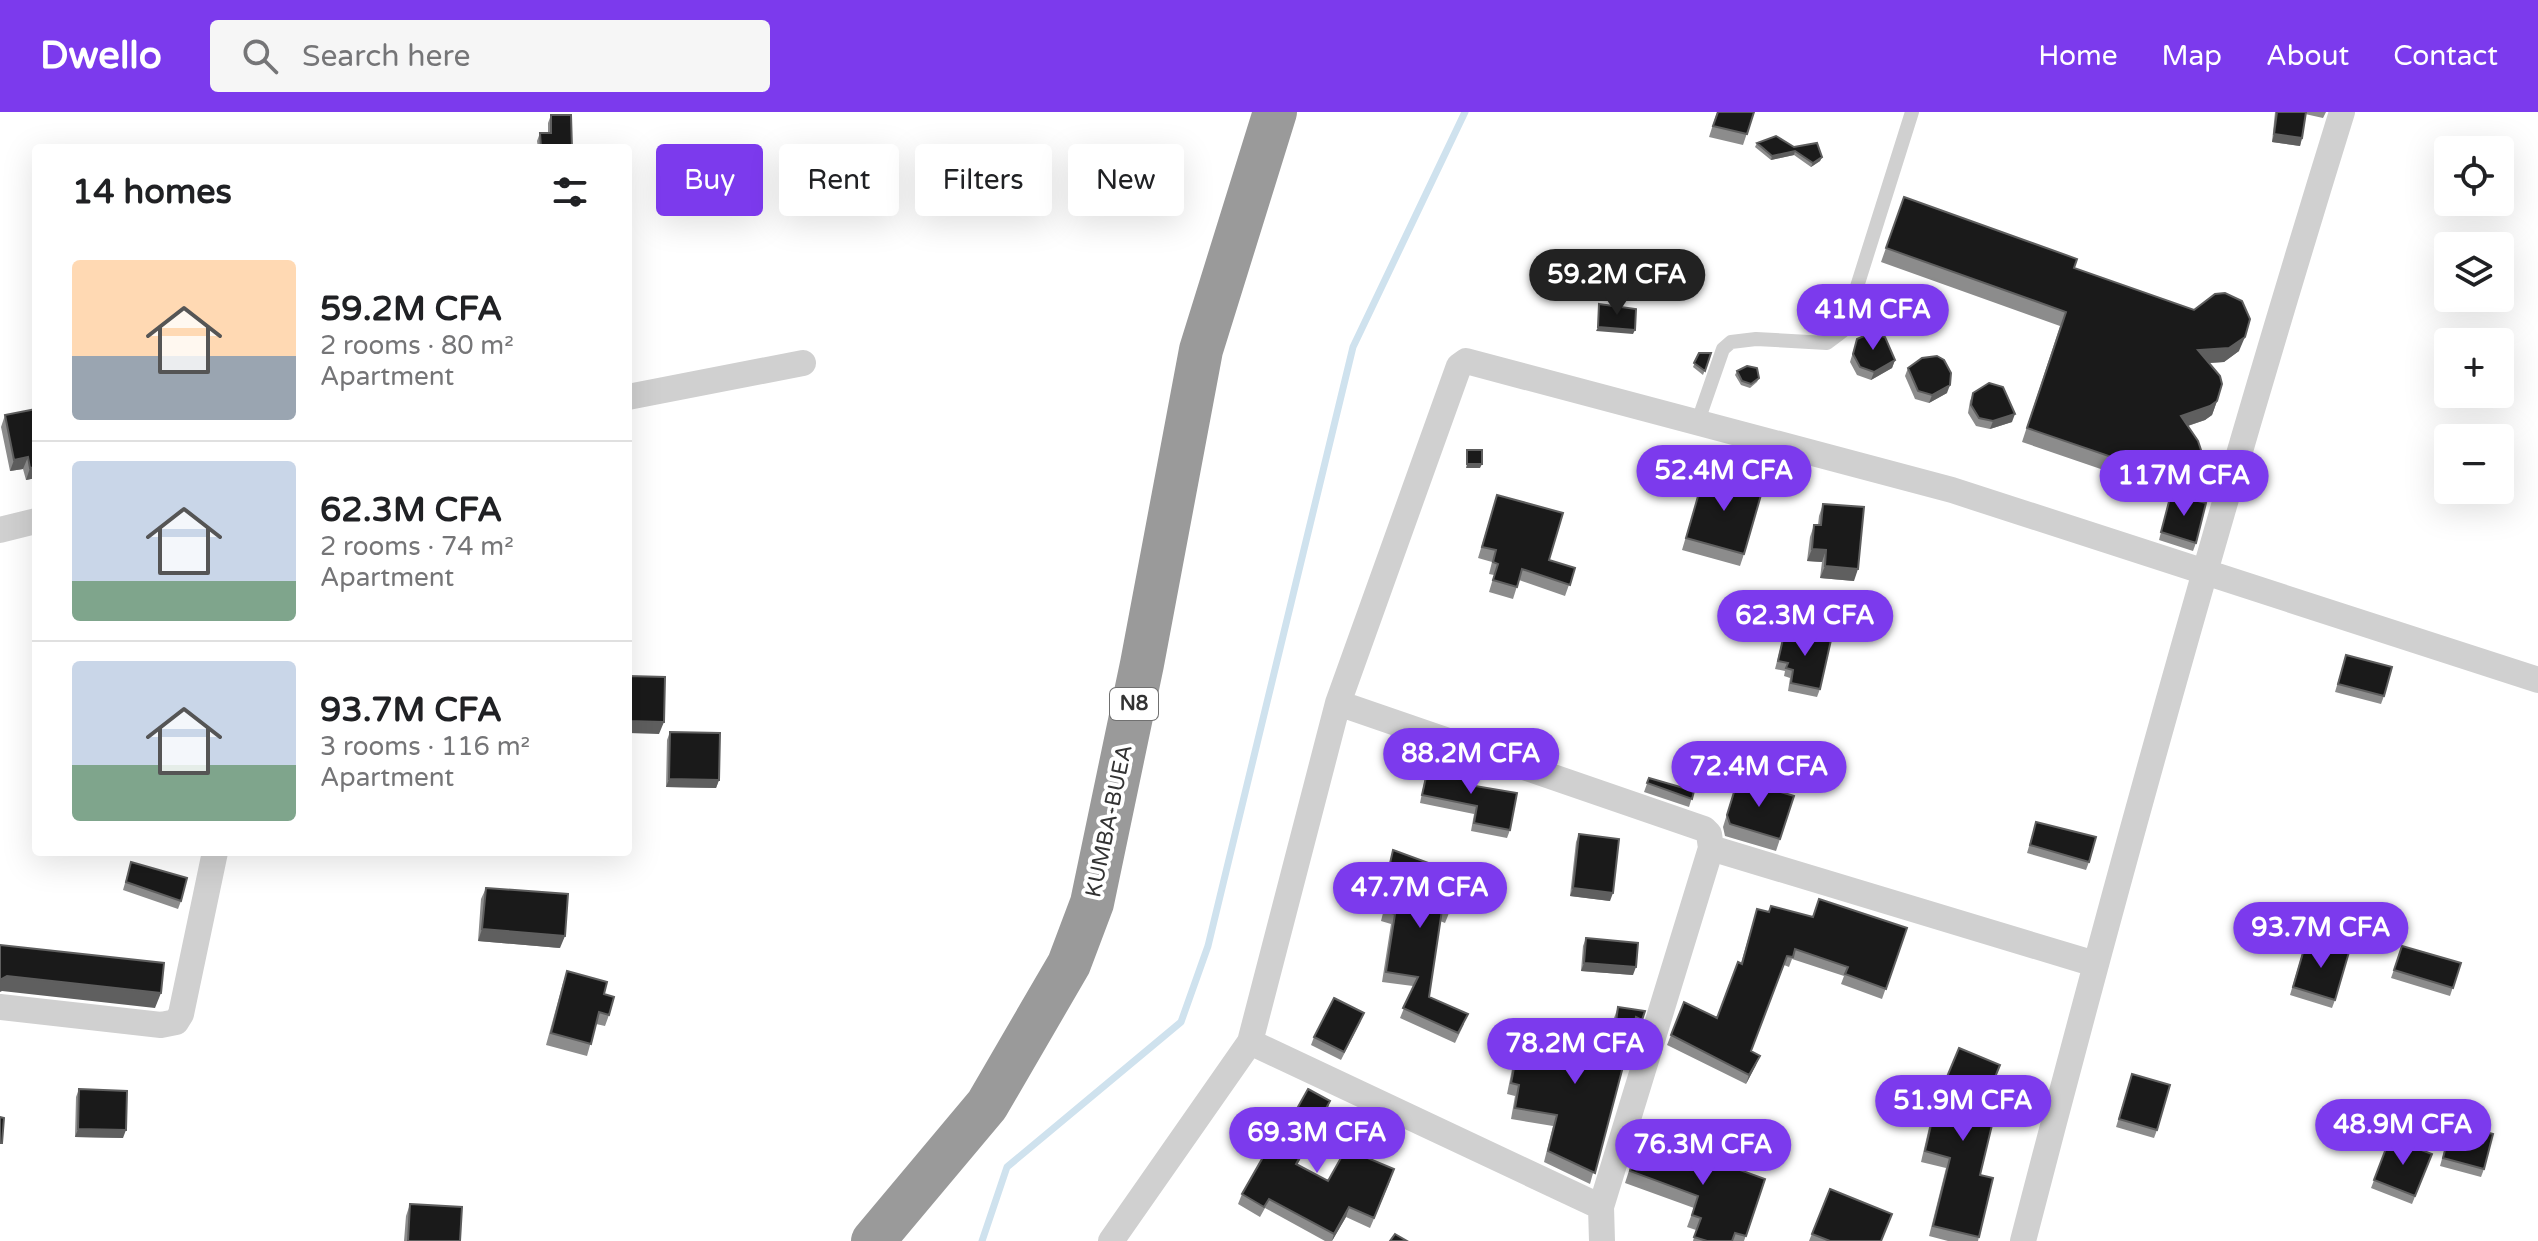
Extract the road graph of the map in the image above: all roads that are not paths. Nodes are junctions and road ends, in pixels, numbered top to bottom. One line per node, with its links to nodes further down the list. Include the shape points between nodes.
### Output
1 (1275, 112): 18 (highway, KUMBA-BUEA / N8, via 1201,350 1092,903 1069,964 987,1105)
2 (1912, 112): 6 (lane, via 1843,331 1827,343 1731,342 1723,349)
3 (2342, 112): 9 (street)
4 (803, 363): 5 (street)
5 (632, 396)
6 (1698, 421): 9 (street, via 1952,490); 11 (street, via 1466,361 1459,366)
7 (32, 522): 8 (street)
8 (0, 530)
9 (2206, 570): 10 (street); 14 (street)
10 (2538, 680)
11 (1338, 703): 12 (street, via 1704,829); 16 (street)
12 (1711, 848): 14 (street); 17 (street)
13 (214, 856): 15 (street, via 176,1022 161,1025)
14 (2095, 964): 21 (street)
15 (0, 1007)
16 (1250, 1042): 17 (street); 19 (street)
17 (1601, 1207): 20 (street)
18 (873, 1241)
19 (1111, 1241)
20 (1602, 1241)
21 (2023, 1241)

